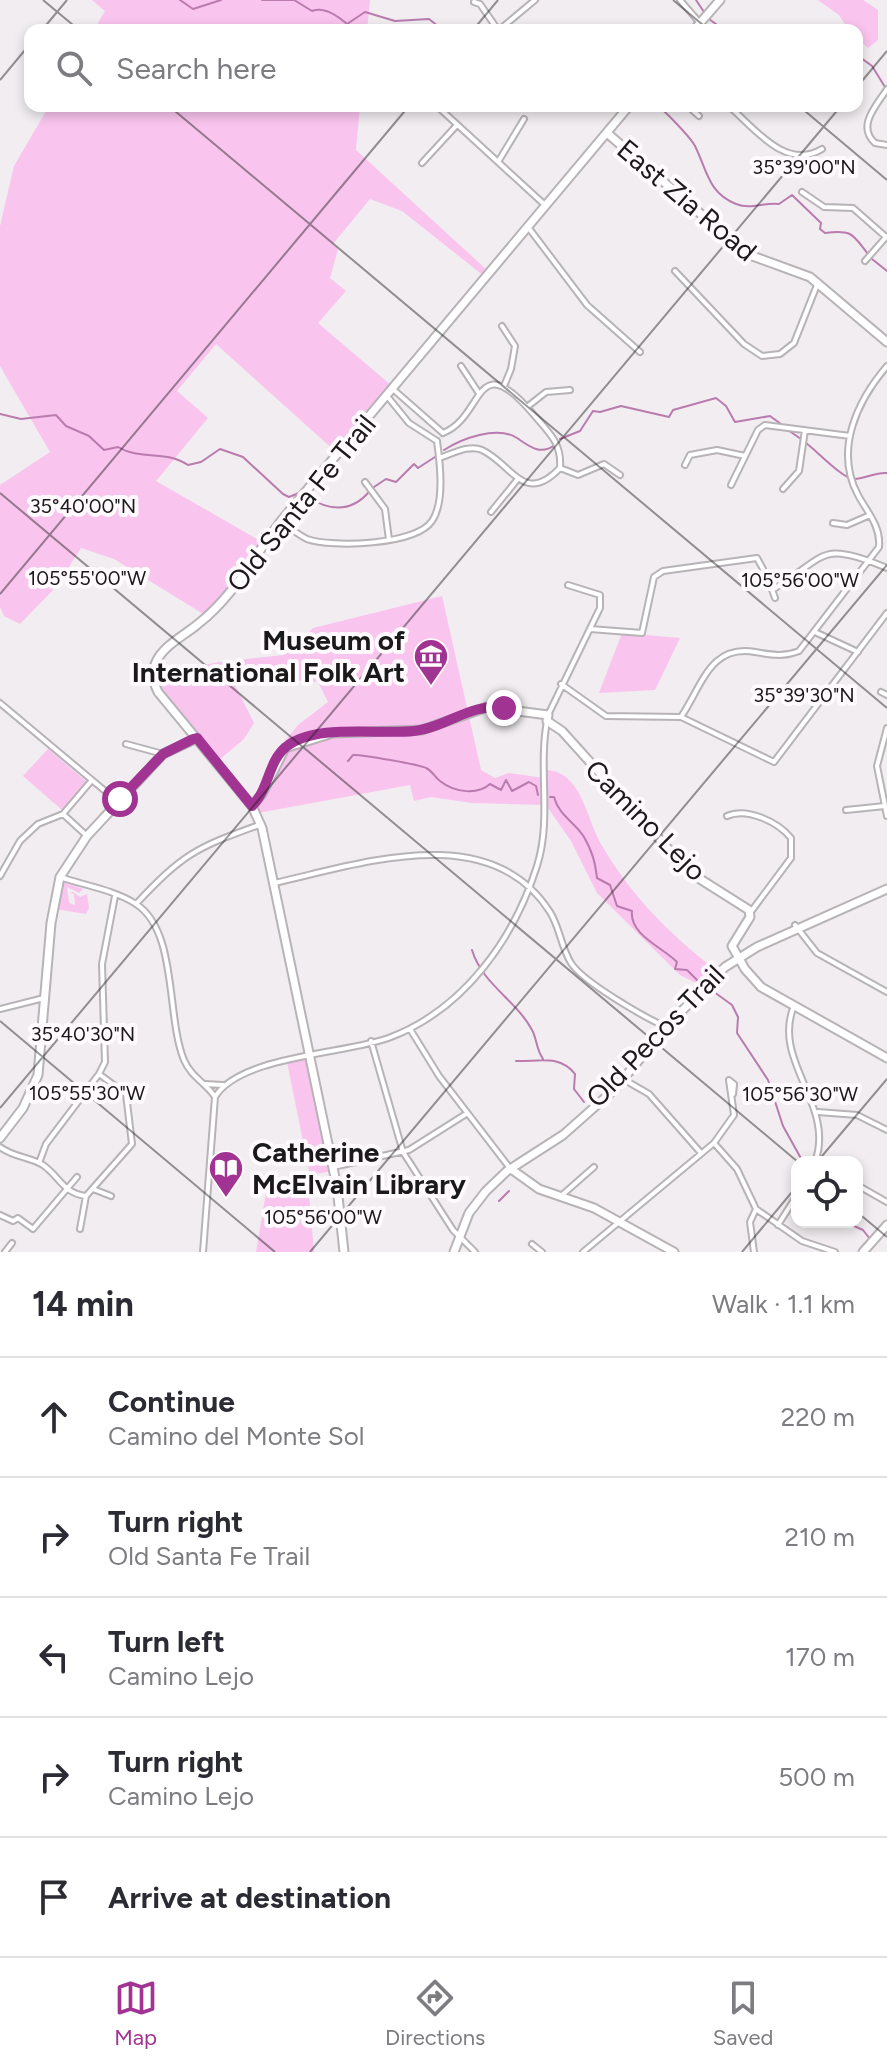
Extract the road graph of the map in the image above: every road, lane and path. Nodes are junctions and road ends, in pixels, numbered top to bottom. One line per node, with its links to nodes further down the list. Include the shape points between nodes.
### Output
1 (535, 0): 6 (street)
2 (680, 0): 7 (street)
3 (720, 0): 8 (street)
4 (474, 2): 5 (street)
5 (495, 24)
6 (506, 24)
7 (695, 24)
8 (700, 24)
9 (887, 89): 18 (street, via 866,130 875,143)
10 (443, 112): 16 (street)
11 (624, 112): 17 (street, Old Santa Fe Trail)
12 (695, 112): 14 (street)
13 (736, 112): 19 (street, via 783,153 801,156)
14 (699, 116)
15 (524, 119): 20 (street)
16 (457, 125): 20 (street); 21 (street)
17 (607, 133): 23 (street, Old Santa Fe Trail); 28 (street, East Zia Road, via 747,254)
18 (887, 145)
19 (822, 149)
20 (498, 162): 23 (street)
21 (422, 163)
22 (802, 192): 25 (street, via 824,207 853,208)
23 (546, 206): 24 (street, Old Santa Fe Trail)
24 (528, 227): 31 (street, via 587,305); 35 (street, Old Santa Fe Trail)
25 (886, 236): 26 (street)
26 (865, 261)
27 (675, 271): 28 (street, via 762,356 780,354 794,343)
28 (818, 283): 30 (street, East Zia Road)
29 (502, 326): 34 (street, via 515,346)
30 (887, 342)
31 (640, 352)
32 (461, 366): 37 (street)
33 (887, 366): 42 (street, via 861,401)
34 (504, 386): 37 (street); 39 (street)
35 (393, 389): 38 (street, Old Santa Fe Trail); 41 (street)
36 (570, 390): 39 (street, via 546,392)
37 (478, 392): 41 (street, via 458,425)
38 (387, 396): 43 (street, via 409,423); 55 (street, Old Santa Fe Trail)
39 (527, 407): 47 (street, via 559,444)
40 (805, 430): 42 (street); 44 (street, via 765,425); 52 (street, via 799,471)
41 (443, 433): 43 (street)
42 (850, 436): 54 (street, via 854,486)
43 (437, 441): 45 (street)
44 (745, 456): 46 (street, via 717,450 690,455); 51 (street)
45 (439, 458): 49 (street, via 470,447 482,450); 57 (street, via 438,502 431,522 414,535)
46 (685, 465)
47 (560, 468): 48 (street, via 578,475 604,464); 49 (street, via 541,483)
48 (620, 475)
49 (517, 479): 53 (street)
50 (365, 482): 57 (street, via 385,509)
51 (731, 485)
52 (783, 489)
53 (491, 512)
54 (870, 515): 56 (street, via 847,525); 58 (street, via 880,536)
55 (281, 521): 57 (street, via 318,541); 76 (street, Old Santa Fe Trail, via 218,606 163,652 154,669 158,692)
56 (833, 523)
57 (389, 540)
58 (870, 561): 59 (street); 63 (street, via 832,551 821,554); 67 (street)
59 (887, 568)
60 (763, 569): 66 (street, via 757,558 663,571 654,577 642,633)
61 (769, 581): 63 (street)
62 (568, 585): 66 (street, via 600,595)
63 (772, 590): 64 (street)
64 (775, 598)
65 (887, 613): 68 (street)
66 (590, 629): 69 (street)
67 (816, 633): 68 (street); 73 (street, via 788,655 742,650 720,656)
68 (858, 652): 73 (street, via 774,762)
69 (561, 684): 73 (street, via 611,718); 74 (street)
70 (881, 692): 71 (street)
71 (887, 695)
72 (0, 703): 79 (street)
73 (681, 717)
74 (547, 718): 81 (street, via 492,707 422,730 313,737 285,748); 92 (street, via 542,753 545,826); 96 (street, Camino Lejo, via 689,872)
75 (887, 728): 82 (street, via 877,766)
76 (197, 738): 78 (street); 81 (street, Old Santa Fe Trail)
77 (126, 744): 78 (street)
78 (163, 754): 80 (street)
79 (92, 780): 80 (street); 84 (street)
80 (117, 801): 88 (street)
81 (252, 806): 87 (street, Old Santa Fe Trail)
82 (885, 806): 83 (street); 86 (street)
83 (846, 810)
84 (63, 814): 88 (street); 89 (street, via 23,837)
85 (727, 816): 96 (street, via 748,812 791,838 791,858)
86 (887, 816)
87 (261, 825): 91 (street, Old Santa Fe Trail); 95 (street, via 189,852)
88 (87, 836): 90 (street)
89 (0, 876)
90 (60, 877): 94 (street); 100 (street)
91 (274, 883): 92 (street, via 425,854 476,859); 106 (street, Old Santa Fe Trail)
92 (528, 887): 103 (street, via 553,916 576,969); 104 (street, via 474,980 452,1003)
93 (887, 887): 97 (street, Old Pecos Trail)
94 (115, 896): 95 (street); 108 (street, via 102,964 106,1049)
95 (136, 904): 110 (street, via 163,949 185,1063)
96 (750, 913): 98 (street, via 732,943)
97 (796, 927): 98 (street, Old Pecos Trail); 99 (street, via 817,953)
98 (737, 956): 101 (street, via 758,984); 103 (street, Old Pecos Trail)
99 (887, 992)
100 (44, 998): 102 (street); 117 (street, via 38,1075 23,1108)
101 (794, 1006): 107 (street); 114 (street, via 788,1040)
102 (0, 1009)
103 (664, 1026): 109 (street, Old Pecos Trail)
104 (410, 1029): 105 (street); 115 (street)
105 (371, 1041): 106 (street); 120 (street)
106 (310, 1055): 111 (street, via 271,1064); 124 (street, Old Santa Fe Trail)
107 (887, 1058)
108 (99, 1074): 123 (street, via 46,1144); 129 (street, via 126,1094 132,1140)
109 (622, 1078): 121 (street, via 649,1094); 126 (street, Old Pecos Trail, via 560,1136)
110 (205, 1084): 111 (street); 113 (street)
111 (226, 1085): 113 (street)
112 (733, 1094): 118 (street, via 732,1120)
113 (215, 1097): 146 (street)
114 (818, 1112): 116 (street, via 857,1115); 122 (street)
115 (467, 1113): 120 (street); 126 (street)
116 (887, 1130)
117 (0, 1138)
118 (714, 1143): 121 (street); 136 (street, via 737,1169)
119 (0, 1147): 123 (street)
120 (403, 1152): 124 (street); 142 (street)
121 (701, 1153): 138 (street)
122 (816, 1156)
123 (39, 1163): 130 (street)
124 (333, 1167): 147 (street, Old Santa Fe Trail)
125 (594, 1167): 133 (street)
126 (511, 1169): 133 (street, via 539,1189); 142 (street, Old Pecos Trail, via 472,1210)
127 (77, 1177): 130 (street)
128 (863, 1188): 134 (street)
129 (93, 1189): 131 (street); 132 (street)
130 (67, 1190): 131 (street); 137 (street, via 33,1229 18,1218)
131 (86, 1196): 141 (street)
132 (111, 1196)
133 (561, 1196): 138 (street)
134 (887, 1202)
135 (791, 1204): 139 (street)
136 (756, 1209): 139 (street); 153 (street, via 750,1222)
137 (0, 1215)
138 (619, 1222): 151 (street); 152 (street)
139 (778, 1225): 154 (street, via 802,1241)
140 (887, 1225): 155 (street)
141 (80, 1229)
142 (459, 1238): 148 (street, Old Pecos Trail); 149 (street)
143 (12, 1243): 145 (street)
144 (532, 1244): 150 (street)
145 (5, 1252)
146 (203, 1252)
147 (344, 1252)
148 (454, 1252)
149 (475, 1252)
150 (542, 1252)
151 (583, 1252)
152 (674, 1252)
153 (754, 1252)
154 (835, 1252)
155 (863, 1252)

